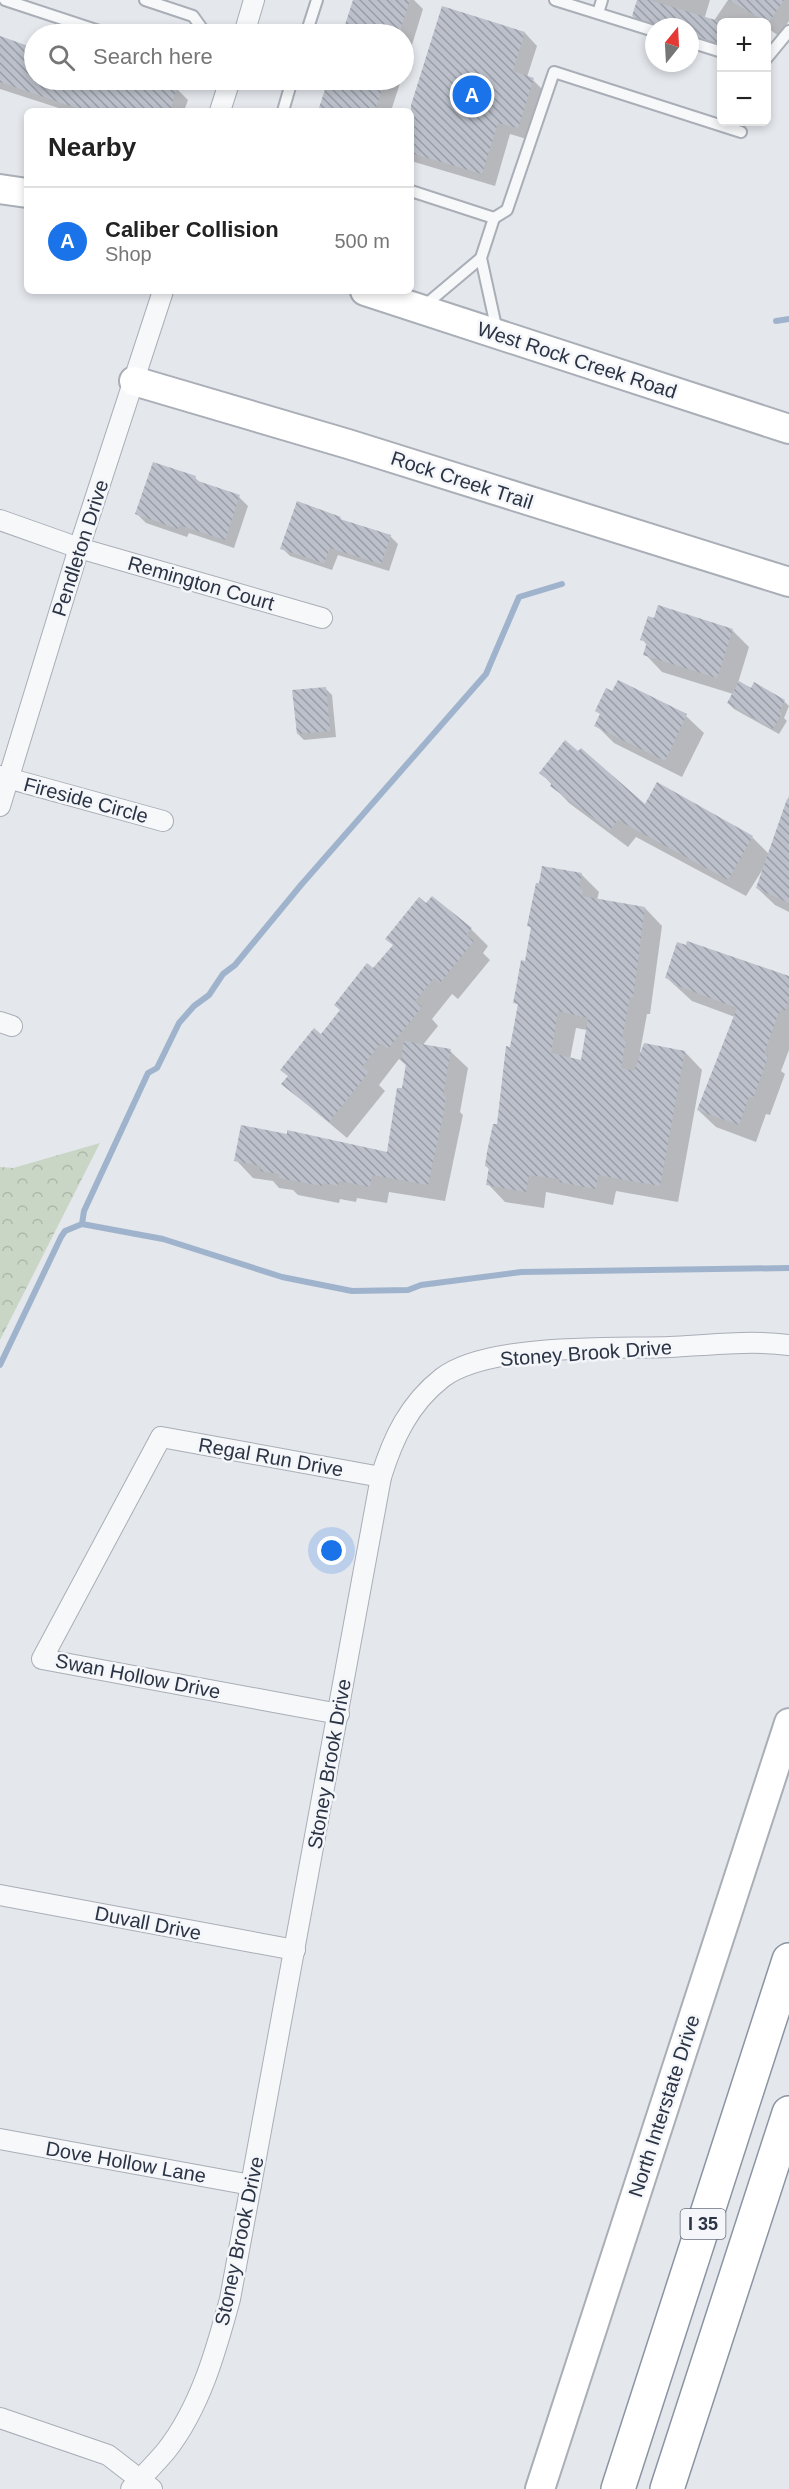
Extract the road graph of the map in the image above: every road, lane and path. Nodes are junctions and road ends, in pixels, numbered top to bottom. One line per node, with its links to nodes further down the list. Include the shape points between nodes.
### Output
1 (5, 0): 8 (lane)
2 (145, 0): 9 (lane, via 193,16)
3 (254, 0): 10 (street)
4 (317, 0): 11 (lane)
5 (555, 0): 7 (lane)
6 (602, 0): 7 (lane)
7 (598, 14): 12 (lane)
8 (78, 24)
9 (197, 24)
10 (247, 24)
11 (309, 24)
12 (645, 28)
13 (789, 31): 16 (lane)
14 (699, 45): 15 (lane)
15 (717, 50)
16 (771, 53)
17 (227, 90): 19 (street)
18 (289, 90): 20 (lane)
19 (221, 108)
20 (284, 108)
21 (741, 132): 25 (lane, via 554,72 507,210)
22 (0, 189): 24 (street)
23 (414, 192): 25 (lane)
24 (24, 193)
25 (494, 218): 26 (lane)
26 (481, 258): 29 (lane); 30 (lane)
27 (162, 294): 31 (street, Pendleton Drive)
28 (374, 294): 29 (street, West Rock Creek Road)
29 (419, 309): 30 (street, West Rock Creek Road)
30 (498, 335): 32 (street, West Rock Creek Road)
31 (134, 381): 34 (street, Pendleton Drive); 35 (street, Rock Creek Trail)
32 (789, 429)
33 (0, 520): 34 (street, Remington Court)
34 (79, 548): 36 (street, Remington Court); 37 (street, Pendleton Drive)
35 (789, 582)
36 (322, 618)
37 (5, 778): 38 (street, Pendleton Drive); 39 (street, Fireside Circle)
38 (0, 806)
39 (163, 821)
40 (789, 1345): 42 (street, Stoney Brook Drive, via 550,1352 481,1361 443,1377 423,1395 397,1432)
41 (162, 1437): 42 (street, Regal Run Drive); 43 (street, Swan Hollow Drive, via 42,1659)
42 (381, 1477): 43 (street, Stoney Brook Drive)
43 (339, 1714): 46 (street, Stoney Brook Drive)
44 (789, 1723): 53 (street, North Interstate Drive)
45 (0, 1895): 46 (street, Duvall Drive)
46 (295, 1950): 50 (street, Stoney Brook Drive)
47 (789, 1960): 54 (highway, I 35)
48 (789, 2113): 55 (highway, I 35)
49 (0, 2139): 50 (street, Dove Hollow Lane)
50 (251, 2185): 52 (street, Stoney Brook Drive, via 230,2299 216,2349 188,2417)
51 (0, 2418): 52 (street, via 108,2455)
52 (141, 2486)
53 (540, 2489)
54 (618, 2489)
55 (667, 2489)

